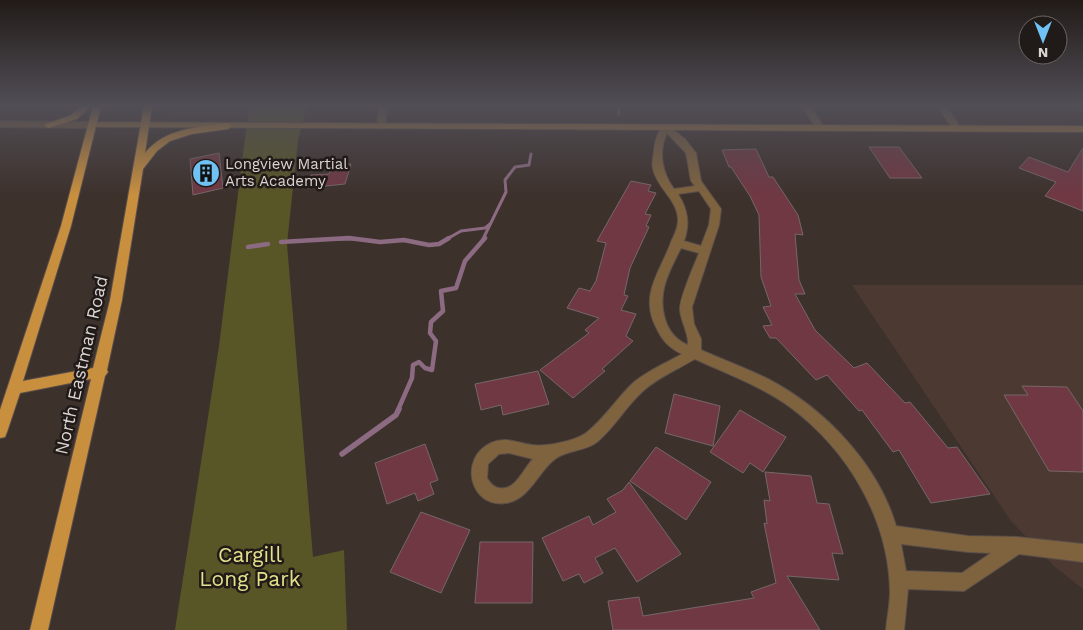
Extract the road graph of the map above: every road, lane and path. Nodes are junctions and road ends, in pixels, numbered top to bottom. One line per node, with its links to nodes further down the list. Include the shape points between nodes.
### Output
1 (90, 135): 13 (main road, via 66,226)
2 (143, 135): 6 (main road, North Eastman Road)
3 (178, 135): 6 (main road, via 154,148)
4 (660, 135): 8 (street, via 657,168)
5 (676, 135): 7 (street, via 690,153 693,174)
6 (138, 168): 12 (main road, North Eastman Road)
7 (701, 188): 8 (street); 10 (street, via 715,205 717,214)
8 (673, 192): 9 (street, via 683,220)
9 (676, 243): 10 (street); 11 (street, via 658,280 656,310 674,344)
10 (705, 252): 11 (street, via 686,307 688,324 695,339)
11 (694, 353): 15 (street, via 639,386 590,438); 16 (street, via 777,392 824,427 866,480)
12 (101, 372): 13 (main road); 20 (main road, North Eastman Road)
13 (15, 388): 14 (main road)
14 (0, 432)
15 (552, 452): 15 (street, via 516,492 495,495 480,481 480,461 492,449 509,446 532,452)
16 (890, 534): 17 (street, via 968,544); 19 (street)
17 (1017, 545): 18 (street); 19 (street, via 964,582)
18 (1083, 553)
19 (900, 580): 21 (street)
20 (39, 630)
21 (895, 630)

